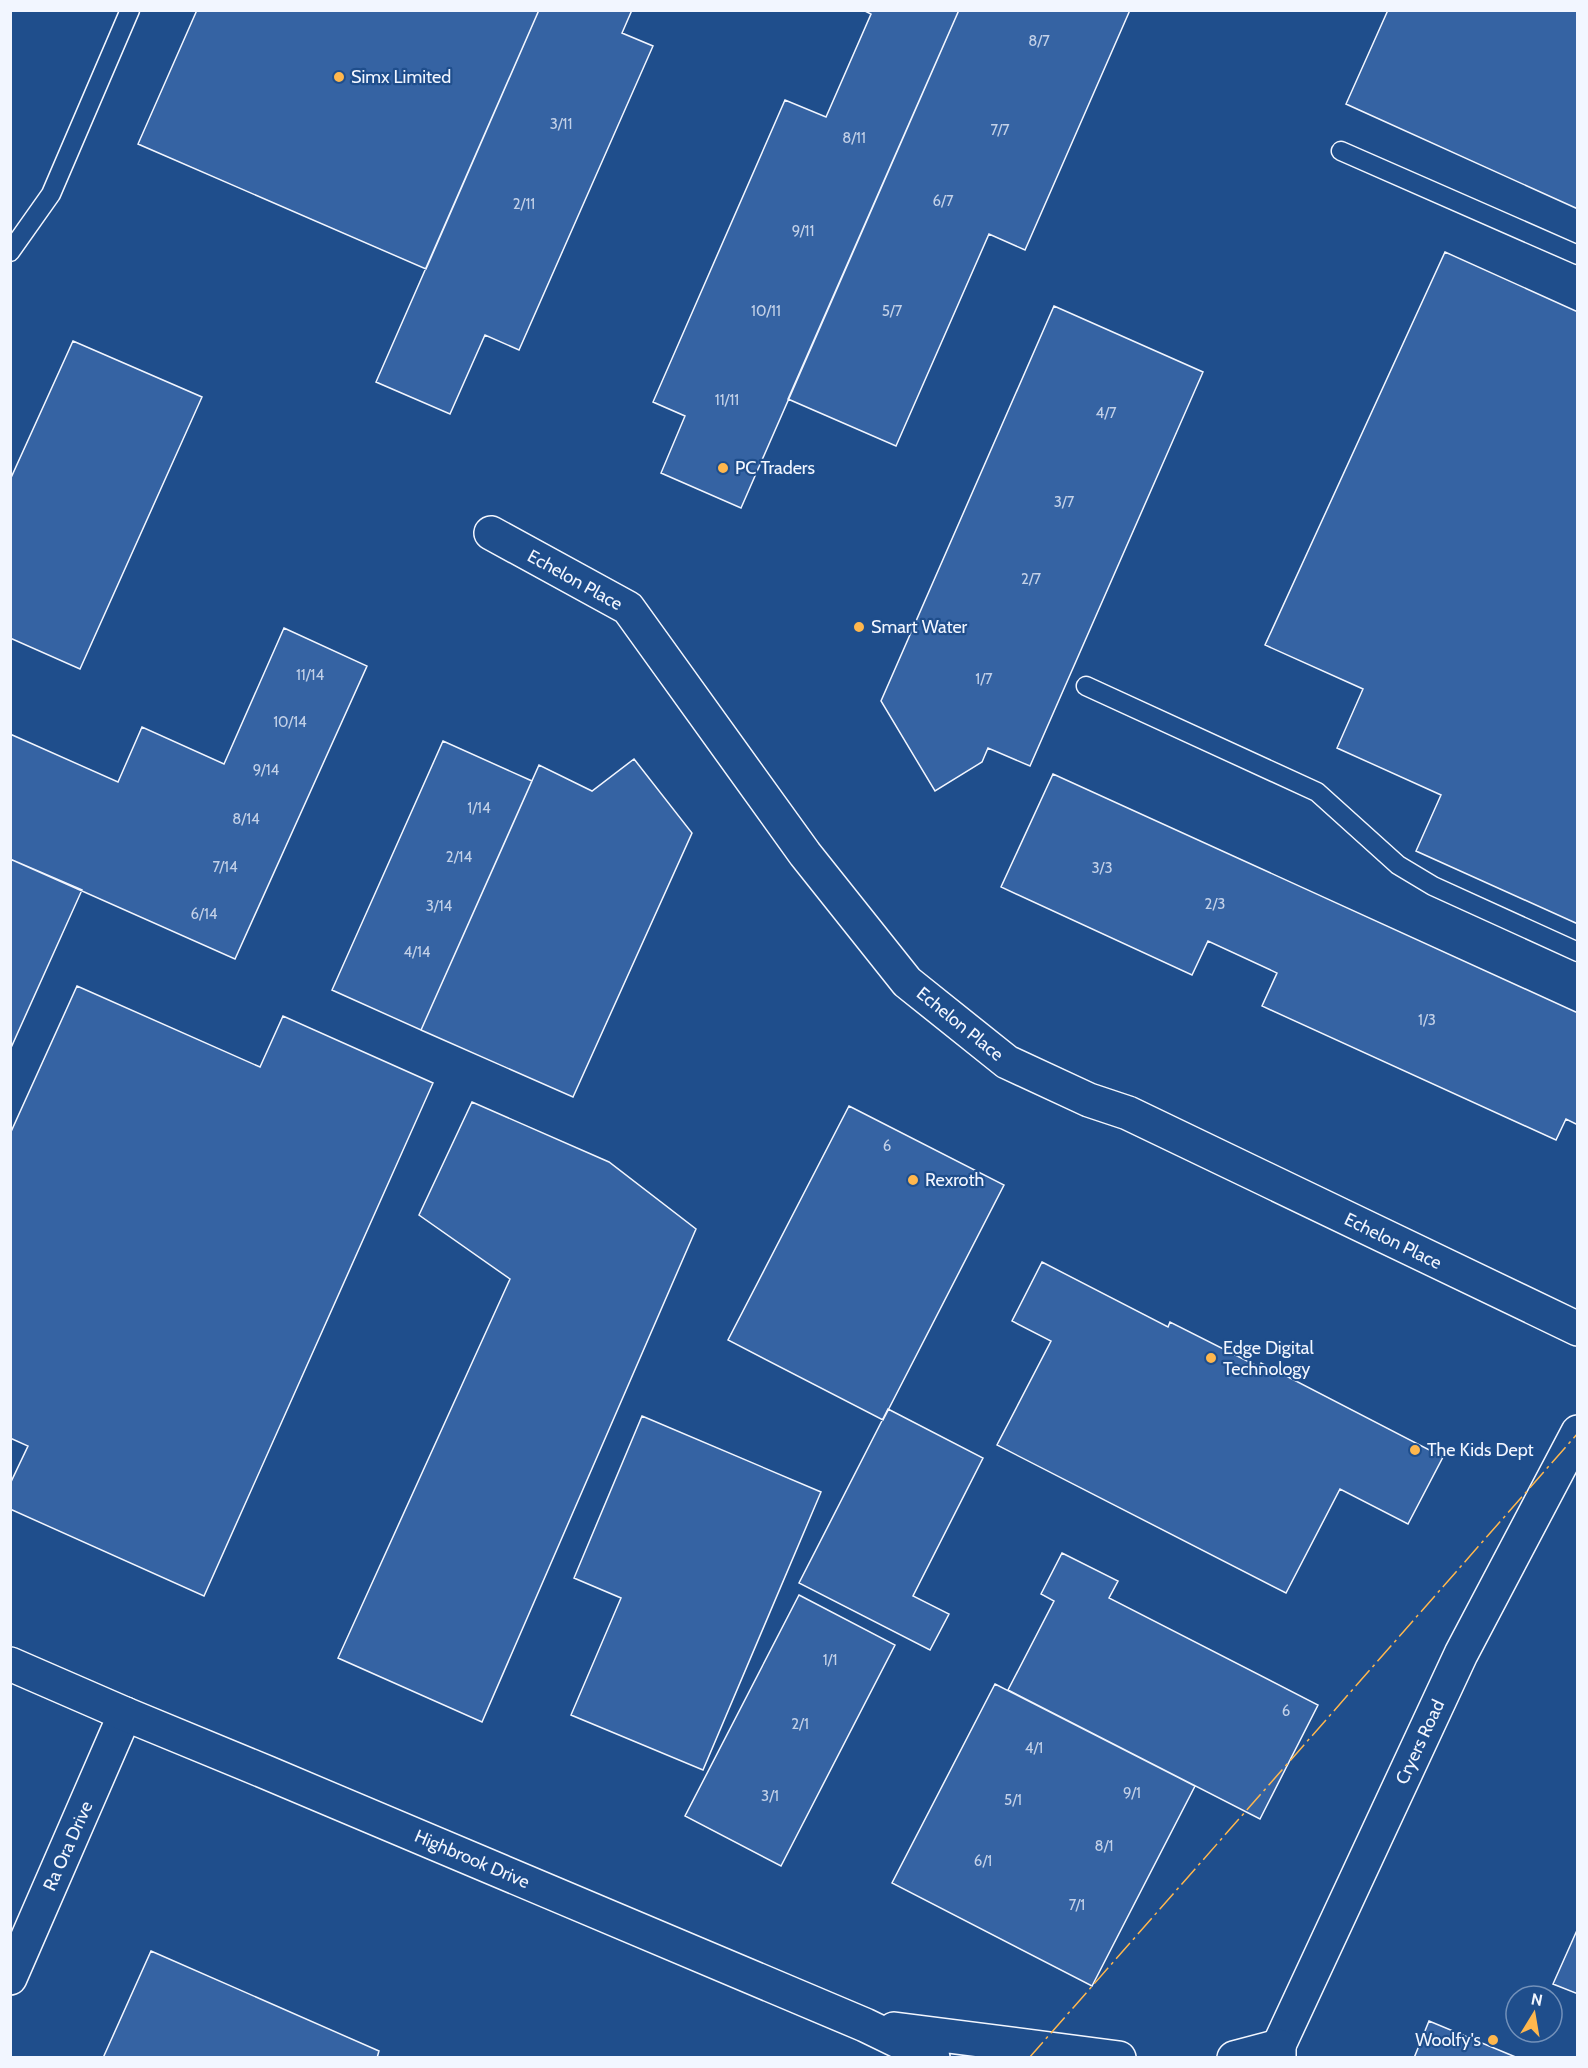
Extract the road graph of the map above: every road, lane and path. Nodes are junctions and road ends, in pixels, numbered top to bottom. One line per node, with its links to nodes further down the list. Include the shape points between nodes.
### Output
1 (130, 10): 3 (lane, via 51,194)
2 (1341, 151): 4 (lane)
3 (10, 252)
4 (1578, 255)
5 (491, 532): 8 (main road, Echelon Place, via 628,608 805,854 907,982 1007,1062 1089,1100 1128,1113)
6 (1086, 686): 7 (lane, via 1317,792 1398,865 1433,886)
7 (1578, 952)
8 (1578, 1329)
9 (1578, 1432): 14 (main road, Cryers Road, via 1461,1654)
10 (10, 1664): 11 (main road, Highbrook Drive)
11 (125, 1714): 12 (main road, Ra Ora Drive); 13 (main road, Highbrook Drive)
12 (10, 1978)
13 (865, 2025): 15 (main road, Highbrook Drive); 16 (main road)
14 (1277, 2054): 17 (main road)
15 (933, 2058)
16 (1119, 2058)
17 (1234, 2058)

